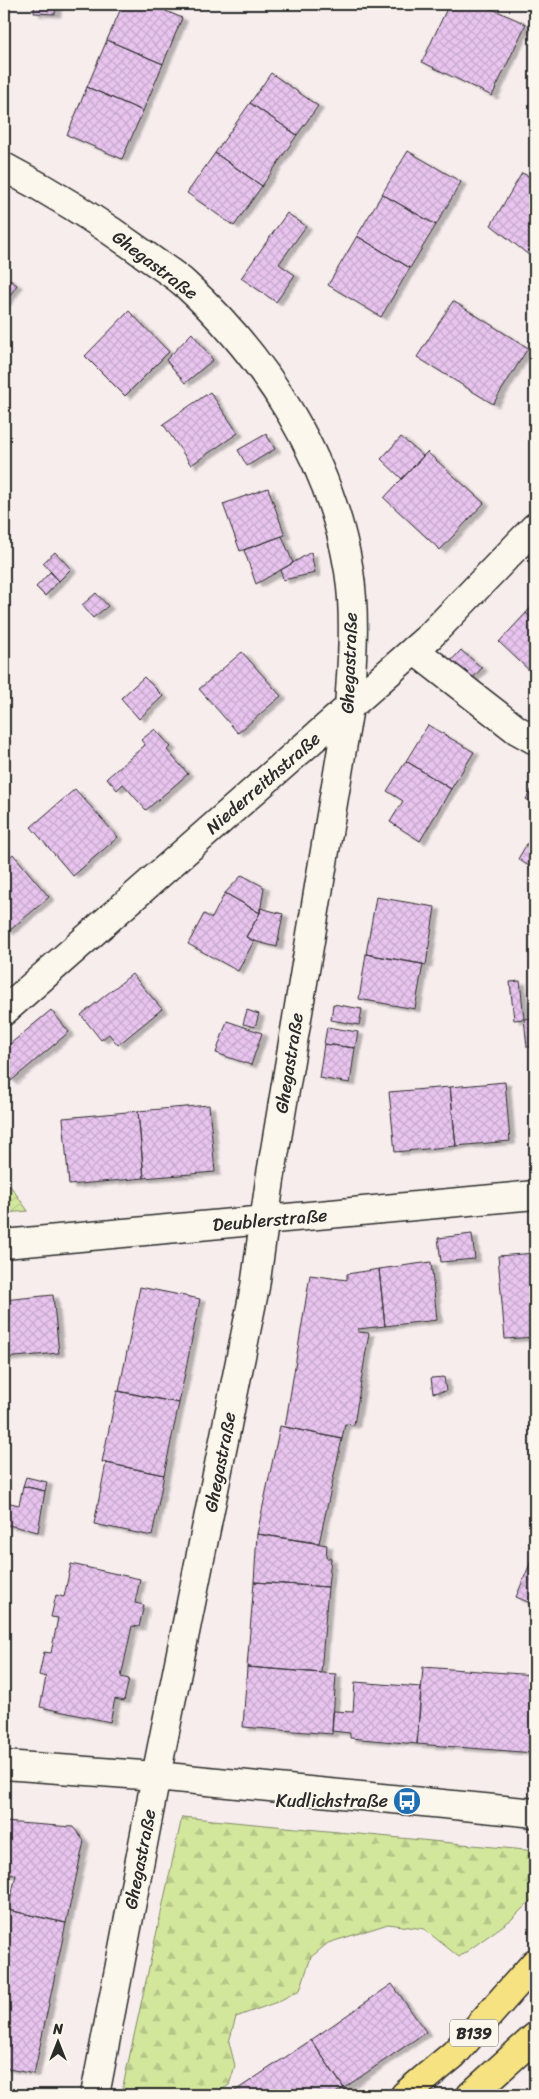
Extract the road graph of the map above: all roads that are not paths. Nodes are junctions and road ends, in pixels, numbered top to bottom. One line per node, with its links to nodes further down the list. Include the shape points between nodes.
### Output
1 (4, 167): 4 (street, Ghegastraße, via 127,241 184,283 226,325 276,391 310,450 338,522 349,572 354,634)
2 (535, 527): 3 (street, Niederreithstraße)
3 (414, 650): 4 (street, Niederreithstraße); 5 (street, via 517,730)
4 (349, 707): 6 (street, Niederreithstraße); 8 (street, Ghegastraße)
5 (535, 740)
6 (4, 1011)
7 (535, 1195): 8 (street, Deublerstraße)
8 (265, 1220): 9 (street, Deublerstraße); 11 (street, Ghegastraße, via 255,1288)
9 (4, 1244)
10 (4, 1765): 11 (street)
11 (156, 1776): 12 (street); 15 (street, Ghegastraße)
12 (535, 1813)
13 (535, 1963): 16 (main road, B139, via 454,2054)
14 (535, 2037): 17 (main road, B139)
15 (95, 2095)
16 (405, 2095)
17 (471, 2095)

